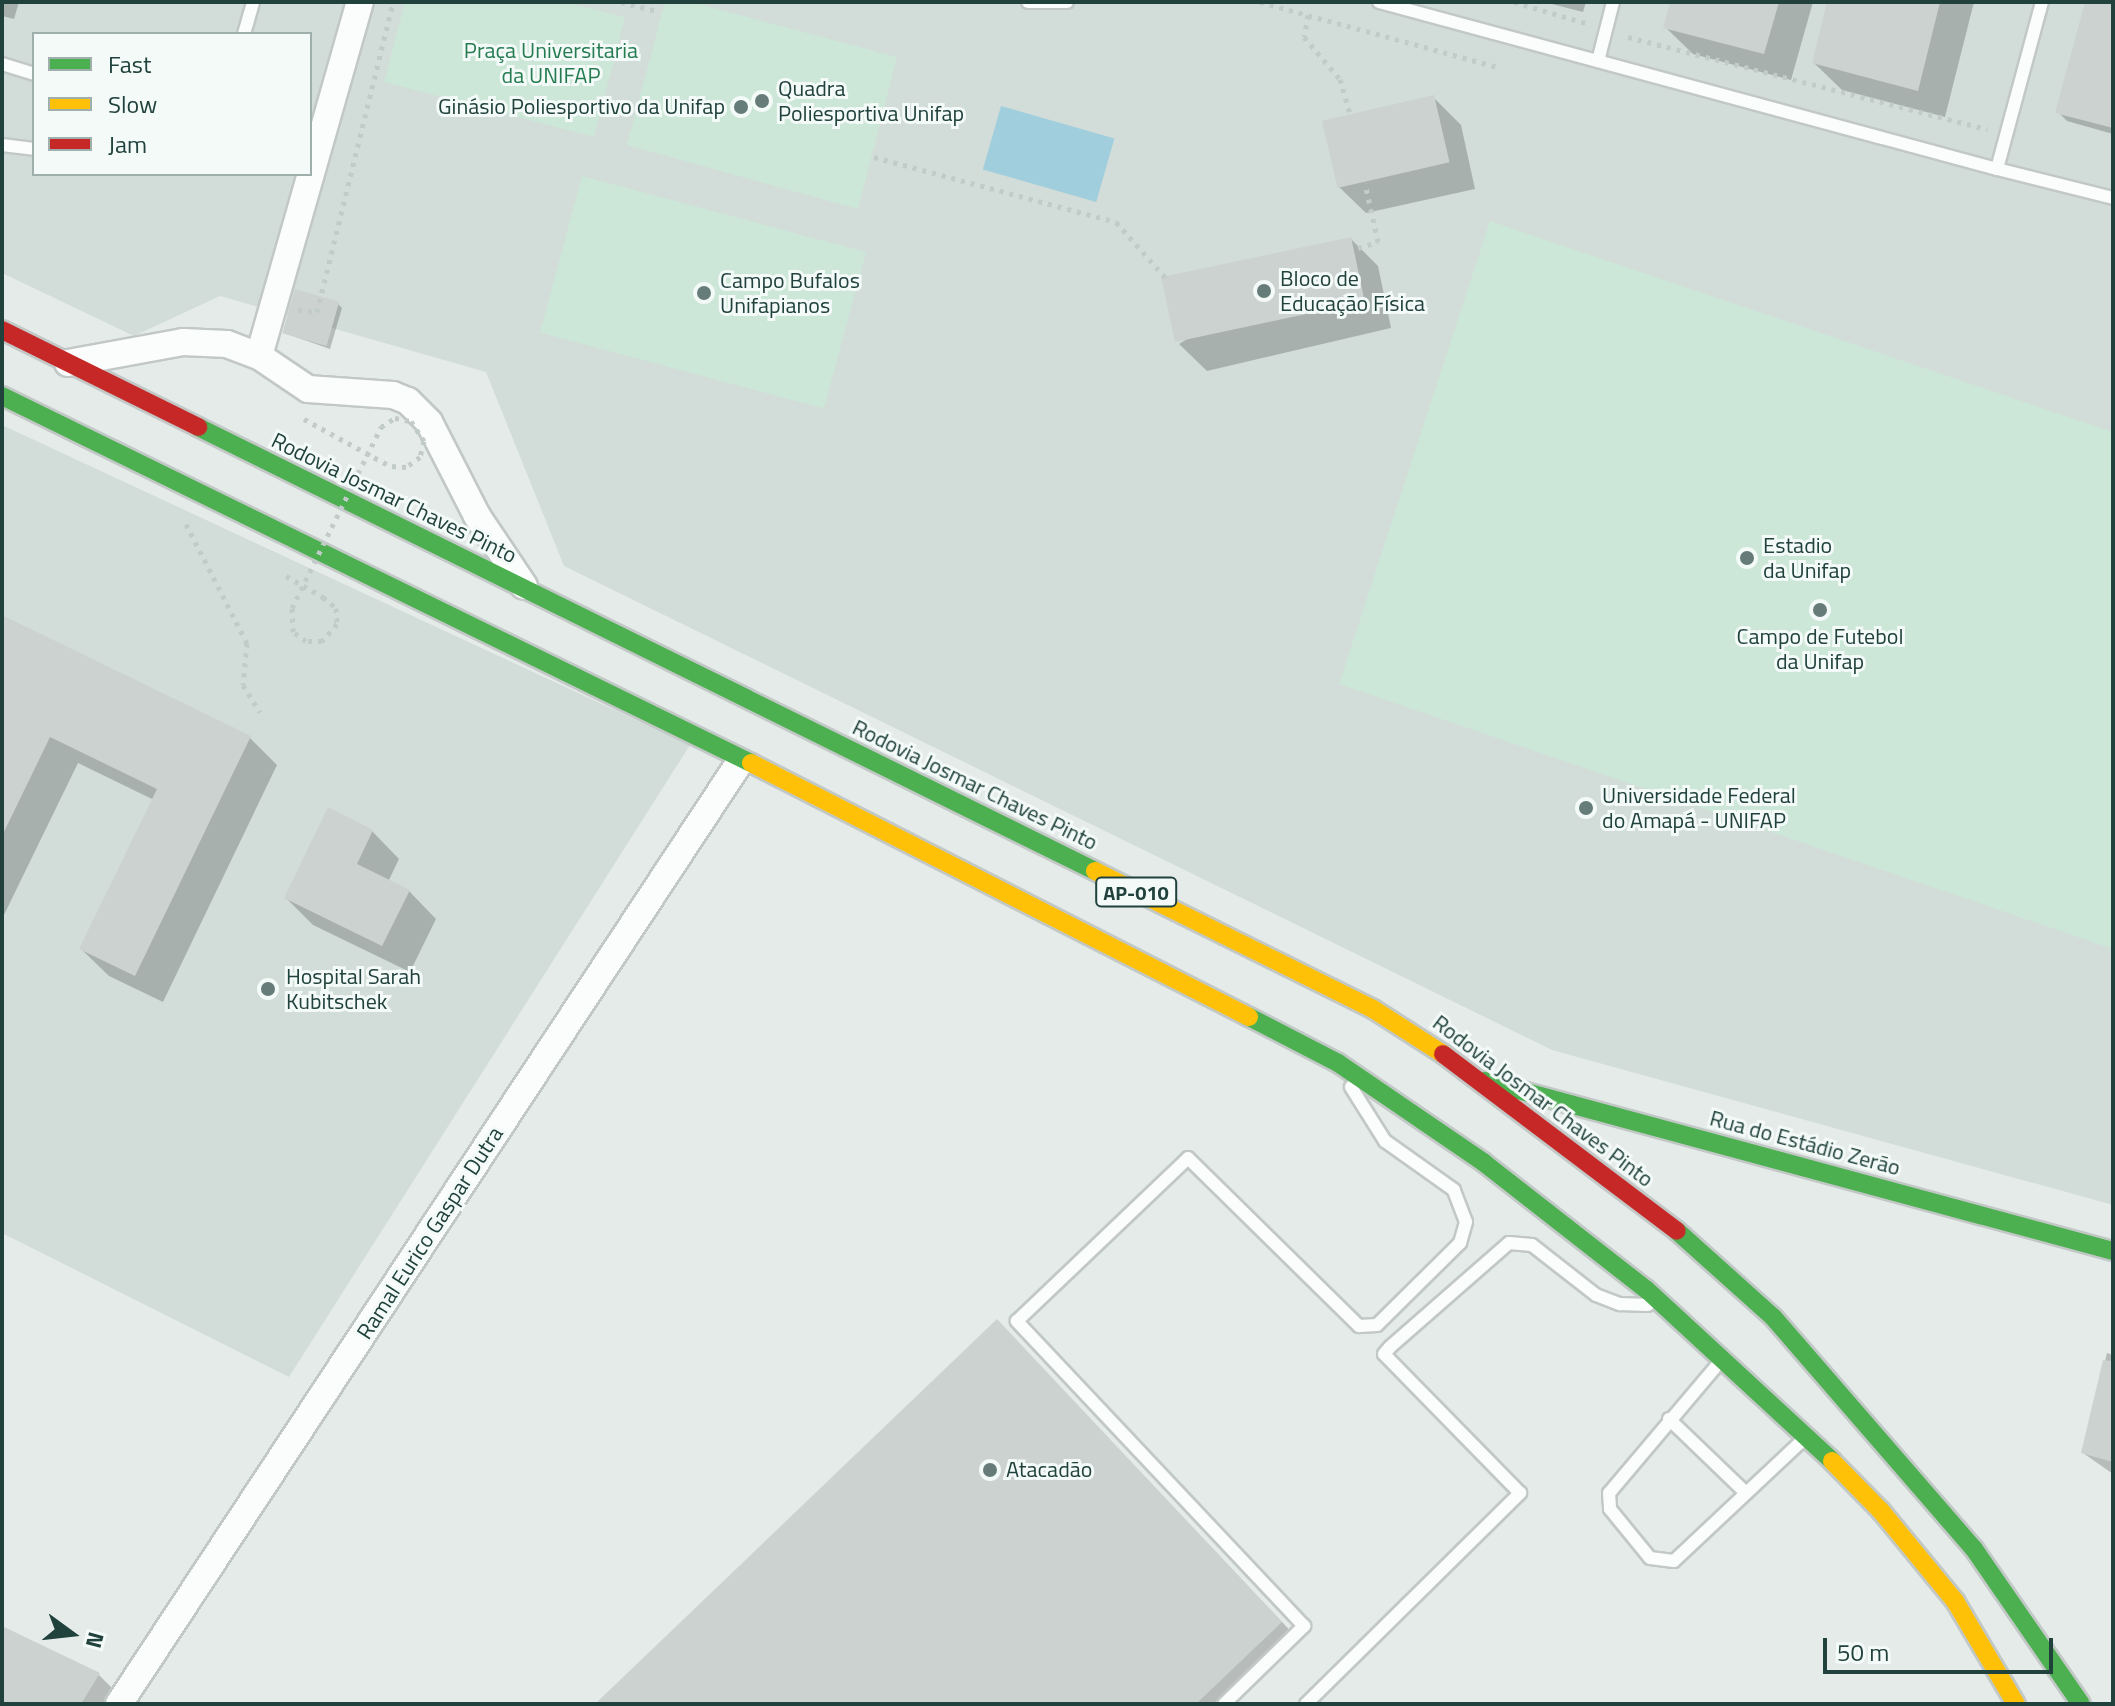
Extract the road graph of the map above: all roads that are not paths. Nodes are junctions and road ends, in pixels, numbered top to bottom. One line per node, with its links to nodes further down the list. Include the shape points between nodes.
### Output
1 (253, 2): 8 (lane)
2 (360, 2): 14 (street)
3 (1028, 2): 4 (lane)
4 (1067, 2)
5 (1379, 2): 9 (lane)
6 (1613, 2): 9 (lane)
7 (2042, 2): 15 (lane)
8 (245, 32)
9 (1598, 61): 15 (lane)
10 (2, 64): 11 (lane)
11 (32, 73)
12 (2, 145): 13 (lane)
13 (32, 149)
14 (315, 150)
15 (1997, 169): 17 (lane)
16 (308, 176): 19 (street)
17 (2113, 198)
18 (2, 330): 20 (main road, Rodovia Josmar Chaves Pinto / AP-010)
19 (259, 356): 20 (street, via 227,344 183,342); 22 (street, via 308,389 393,395 408,401 429,422 477,516)
20 (68, 363): 22 (main road, Rodovia Josmar Chaves Pinto / AP-010)
21 (2, 396): 23 (main road, AP-010, via 607,690)
22 (529, 592): 25 (main road, Rodovia Josmar Chaves Pinto / AP-010, via 1373,1009)
23 (740, 762): 24 (main road, AP-010); 32 (street, Ramal Eurico Gaspar Dutra)
24 (1338, 1063): 27 (main road, AP-010, via 1483,1162); 33 (lane, via 1373,1128 1454,1190 1466,1222 1460,1243 1377,1325 1359,1326 1188,1158 1017,1321 1304,1626)
25 (1485, 1081): 26 (main road, Rua do Estádio Zerão); 36 (main road, Rodovia Josmar Chaves Pinto / AP-010, via 1672,1226 1773,1317 1974,1549)
26 (2113, 1251)
27 (1664, 1305): 28 (main road, AP-010); 34 (lane, via 1620,1304 1596,1295 1532,1245 1509,1243 1390,1347 1384,1354 1520,1493)
28 (1724, 1358): 29 (lane); 30 (main road, AP-010)
29 (1669, 1419): 31 (lane); 31 (lane, via 1609,1493 1610,1509 1650,1558 1674,1561)
30 (1807, 1436): 31 (lane); 35 (main road, AP-010, via 1881,1511 1955,1601)
31 (1746, 1493)
32 (119, 1704)
33 (1224, 1704)
34 (1306, 1704)
35 (2016, 1704)
36 (2081, 1704)

